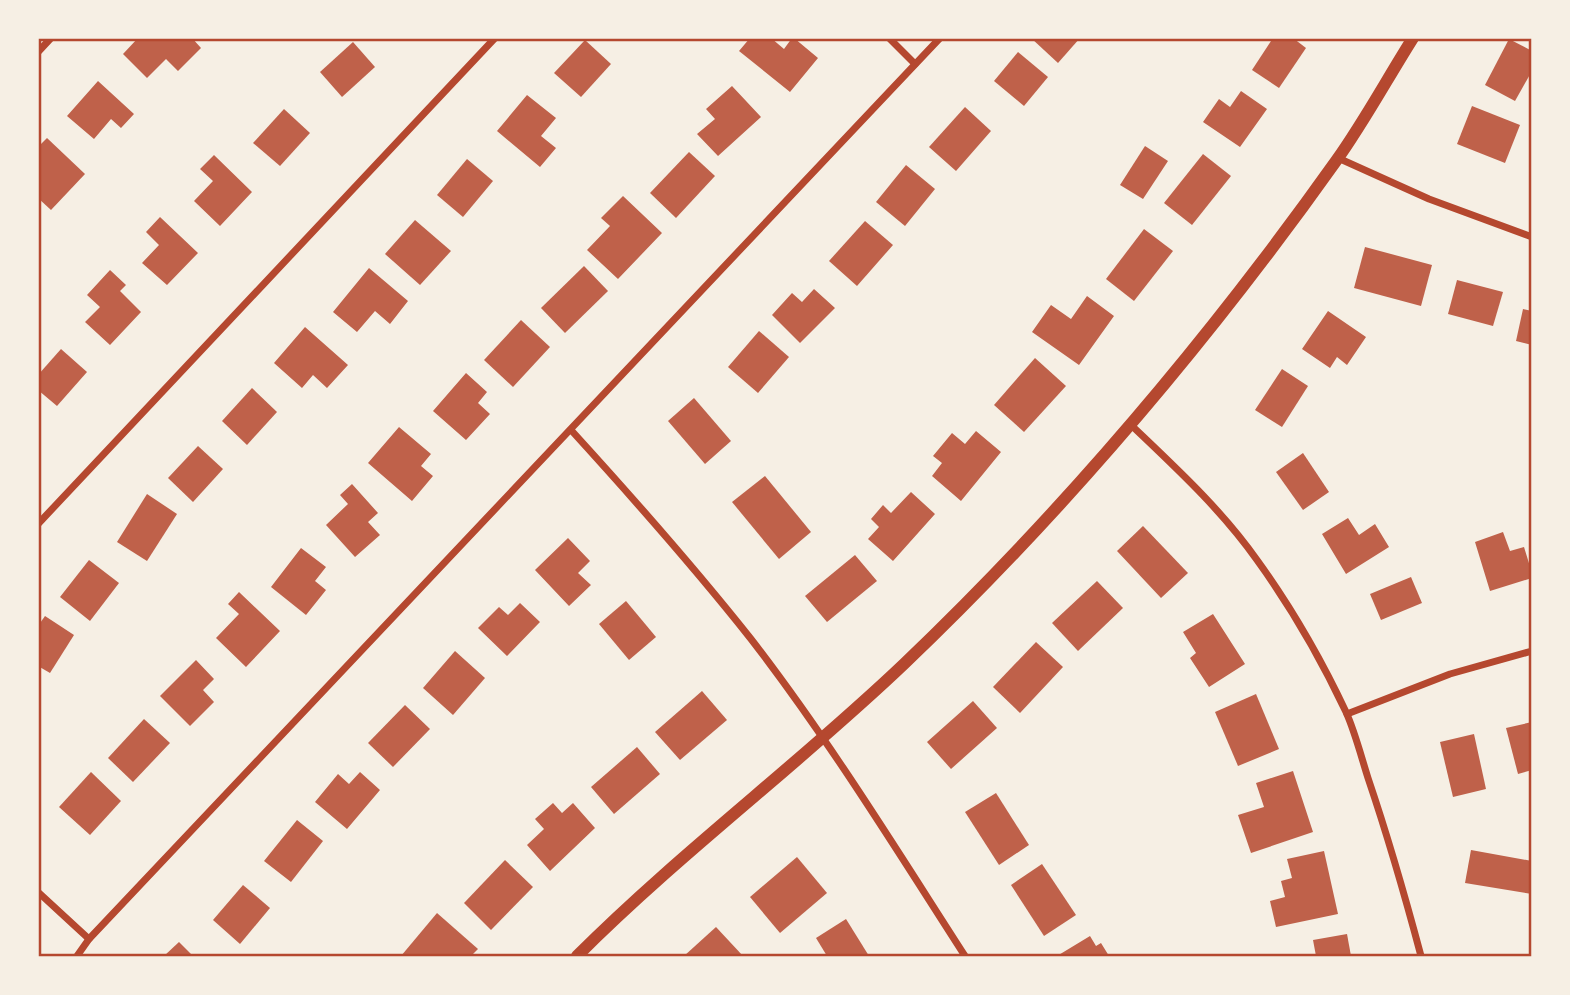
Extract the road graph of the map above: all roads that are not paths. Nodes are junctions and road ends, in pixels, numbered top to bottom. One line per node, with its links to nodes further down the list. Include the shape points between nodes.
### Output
1 (51, 38): 6 (street)
2 (495, 38): 12 (street)
3 (889, 38): 7 (street)
4 (940, 38): 7 (street)
5 (1413, 38): 8 (street)
6 (38, 52)
7 (915, 64): 11 (street)
8 (1338, 158): 9 (street); 10 (street, via 1212,328)
9 (1531, 237)
10 (1130, 424): 14 (street, via 1191,481 1256,559 1308,640); 15 (street, via 979,590)
11 (571, 430): 15 (street, via 665,534 751,640); 17 (street)
12 (38, 524)
13 (1531, 652): 14 (street, via 1450,674)
14 (1347, 714): 21 (street, via 1390,842)
15 (822, 738): 19 (street, via 618,915); 20 (street)
16 (38, 891): 17 (street)
17 (89, 939): 18 (street)
18 (77, 957)
19 (577, 957)
20 (965, 957)
21 (1421, 957)

